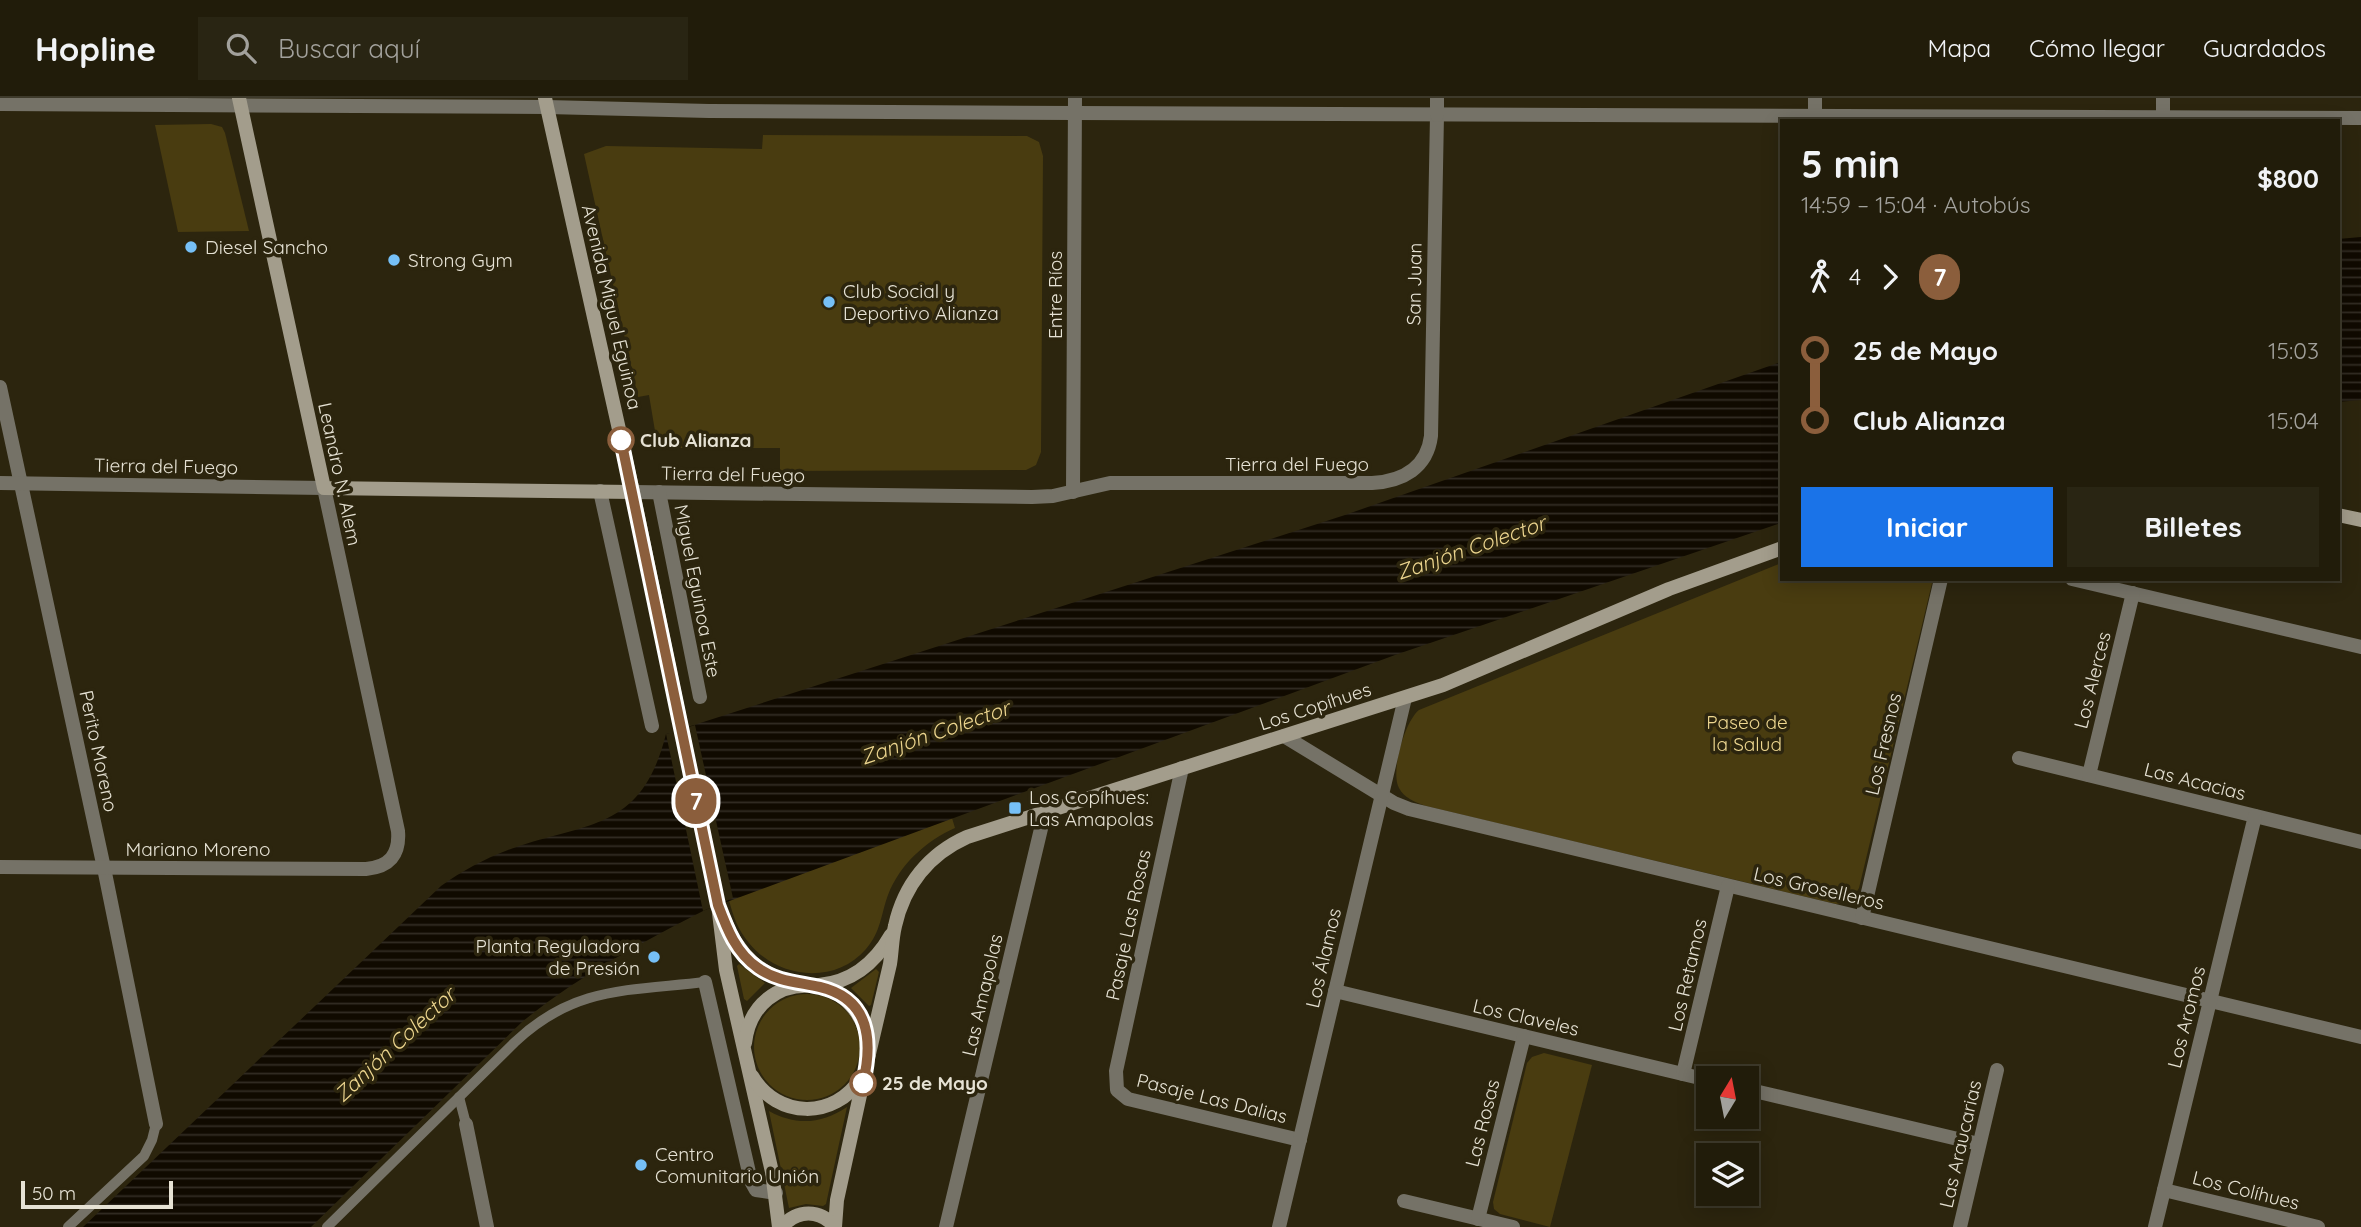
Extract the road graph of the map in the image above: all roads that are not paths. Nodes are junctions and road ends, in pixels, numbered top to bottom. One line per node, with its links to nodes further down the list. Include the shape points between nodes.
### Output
1 (1437, 98): 10 (street, San Juan)
2 (1815, 98): 13 (street)
3 (2163, 98): 11 (street)
4 (240, 102): 5 (street); 6 (street); 18 (main road, Leandro N. Alem)
5 (546, 102): 7 (street); 20 (main road, Avenida Miguel Eguinoa)
6 (0, 104)
7 (709, 104): 8 (street)
8 (889, 105): 9 (street)
9 (1075, 106): 10 (street); 22 (street, Entre Ríos)
10 (1437, 115): 13 (street); 15 (street, San Juan, via 1431,436)
11 (2163, 118): 12 (street); 13 (street)
12 (2361, 118)
13 (1815, 119)
14 (0, 387): 17 (street, Perito Moreno)
15 (1417, 468): 22 (street, Tierra del Fuego, via 1392,481 1373,483 1110,483)
16 (0, 483): 17 (street, Tierra del Fuego)
17 (21, 484): 18 (street, Tierra del Fuego); 43 (street, Perito Moreno)
18 (324, 488): 19 (main road, Tierra del Fuego); 41 (street, Leandro N. Alem, via 398,831)
19 (600, 491): 20 (main road, Tierra del Fuego); 32 (street)
20 (633, 492): 21 (street, Tierra del Fuego); 45 (main road, Avenida Miguel Eguinoa)
21 (659, 492): 22 (street, Tierra del Fuego, via 1032,497); 30 (street, Miguel Eguinoa Este)
22 (1073, 492)
23 (2340, 515): 24 (main road)
24 (2361, 520)
25 (1780, 549): 31 (main road, Los Copíhues)
26 (1941, 581): 46 (street, Los Fresnos)
27 (2081, 581): 28 (street)
28 (2133, 593): 29 (street); 36 (street, Los Alerces)
29 (2361, 647)
30 (699, 697)
31 (1405, 698): 33 (main road, Los Copíhues); 37 (street, Los Álamos)
32 (652, 726)
33 (1284, 736): 35 (main road, Los Copíhues); 37 (street, Los Groselleros)
34 (2019, 758): 36 (street, Las Acacias)
35 (1182, 768): 38 (main road, Los Copíhues); 59 (street, Pasaje Las Rosas, via 1116,1071)
36 (2089, 775): 39 (street, Las Acacias)
37 (1382, 795): 44 (street, Los Groselleros, via 1424,813); 50 (street, Los Álamos)
38 (1045, 812): 47 (main road, Los Copíhues, via 967,837 934,856 909,888); 75 (street, Las Amapolas)
39 (2255, 816): 40 (street, Las Acacias); 51 (street, Los Aromos)
40 (2361, 842)
41 (393, 858): 43 (street, Mariano Moreno, via 366,869)
42 (0, 867): 43 (street, Mariano Moreno)
43 (104, 868): 62 (street, Perito Moreno)
44 (1728, 886): 46 (street, Los Groselleros); 57 (street, Los Retamos)
45 (718, 905): 49 (main road, via 747,959 776,978); 54 (main road, via 726,970)
46 (1862, 918): 51 (street, Los Groselleros)
47 (895, 928): 49 (main road, Los Copíhues, via 863,970 836,982); 55 (main road, Los Copíhues)
48 (705, 982): 61 (lane, via 605,994 568,1005 526,1032); 67 (street, via 752,1184 759,1191)
49 (809, 986): 54 (main road, via 780,992 760,1007 748,1028); 55 (main road, via 839,994 858,1012 866,1028)
50 (1335, 991): 52 (street, Los Claveles); 64 (street, Los Álamos)
51 (2210, 1001): 53 (street, Los Groselleros); 66 (street, Los Aromos)
52 (1524, 1036): 57 (street, Los Claveles); 69 (street, Las Rosas)
53 (2361, 1037)
54 (746, 1058): 55 (main road, via 765,1093 780,1103 807,1110 841,1100 860,1080); 67 (main road)
55 (869, 1058): 74 (main road)
56 (1997, 1070): 65 (street, Las Araucarias)
57 (1683, 1074): 58 (street, Los Claveles)
58 (1696, 1077)
59 (1117, 1090): 64 (street, Pasaje Las Dalias, via 1128,1099)
60 (1759, 1092): 65 (street)
61 (459, 1097): 63 (lane); 71 (lane)
62 (156, 1124): 70 (lane, via 149,1148 138,1163)
63 (466, 1124): 72 (street)
64 (1300, 1140): 76 (street, Los Álamos)
65 (1979, 1144): 78 (street, Las Araucarias)
66 (2164, 1190): 79 (street, Los Aromos); 80 (street, Los Colíhues)
67 (776, 1193): 73 (main road)
68 (1404, 1201): 69 (street)
69 (1478, 1219): 77 (street)
70 (68, 1227)
71 (327, 1227)
72 (487, 1227)
73 (781, 1227): 74 (main road, via 795,1216 810,1213)
74 (835, 1227)
75 (946, 1227)
76 (1279, 1227)
77 (1513, 1227)
78 (1960, 1227)
79 (2155, 1227)
80 (2318, 1227)

